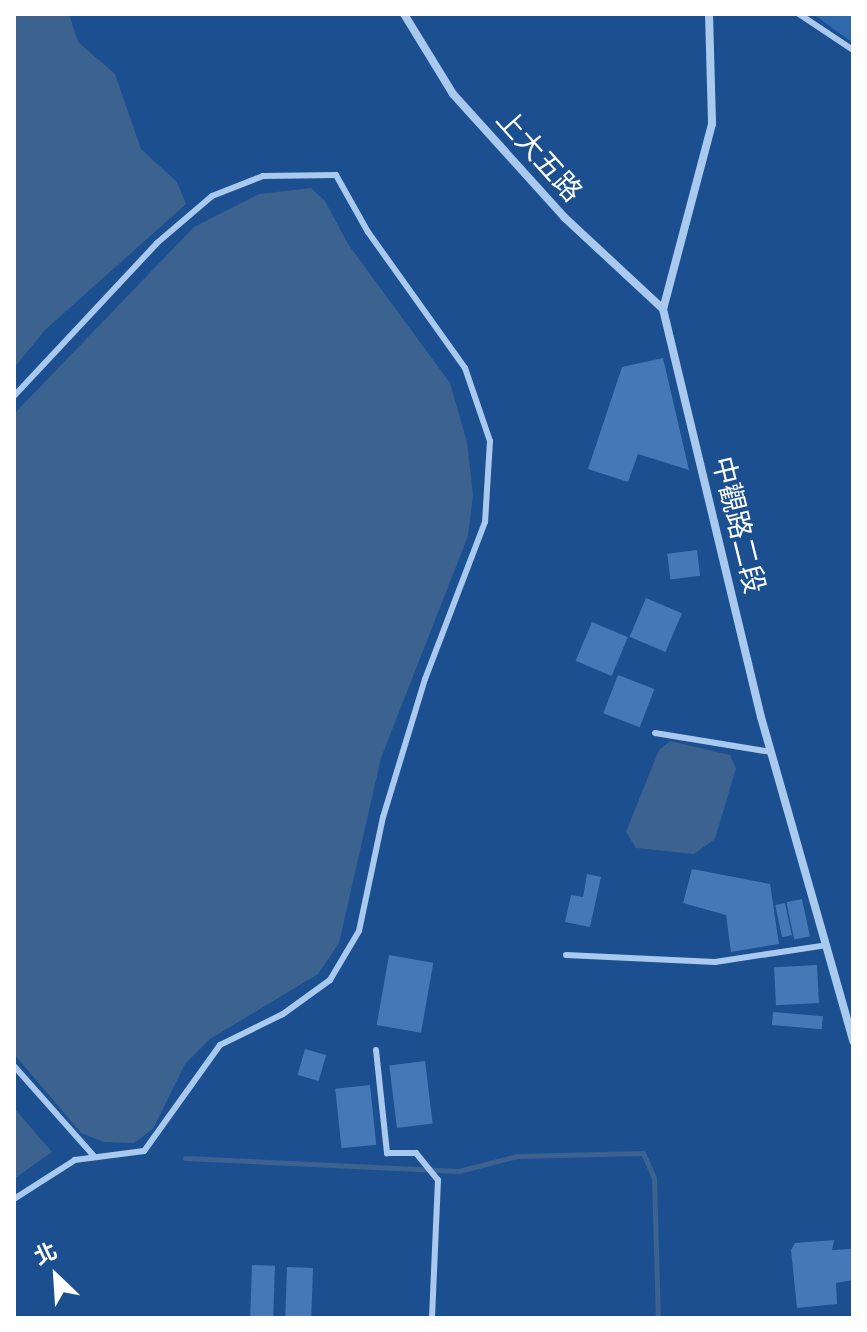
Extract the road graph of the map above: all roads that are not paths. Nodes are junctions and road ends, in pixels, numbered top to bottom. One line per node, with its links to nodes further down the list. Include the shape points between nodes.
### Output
1 (404, 14): 5 (street, 上大五路, via 453,94 564,217)
2 (709, 14): 5 (street, 中觀路二段, via 712,124)
3 (799, 14): 4 (lane)
4 (853, 50)
5 (663, 309): 8 (street, 中觀路二段)
6 (14, 396): 14 (lane, via 157,243 212,196 263,176 336,175 368,232 465,368 490,441 485,522 425,679 383,817 359,931 330,980 283,1014 220,1045 144,1151)
7 (655, 733): 8 (lane)
8 (771, 752): 9 (street, 中觀路二段)
9 (827, 945): 10 (lane, via 715,962); 11 (street, 中觀路二段)
10 (566, 955)
11 (853, 1041)
12 (376, 1050): 16 (lane, via 387,1153 416,1153 438,1180)
13 (14, 1066): 14 (lane)
14 (93, 1155): 15 (lane, via 75,1160)
15 (14, 1199)
16 (432, 1318)

